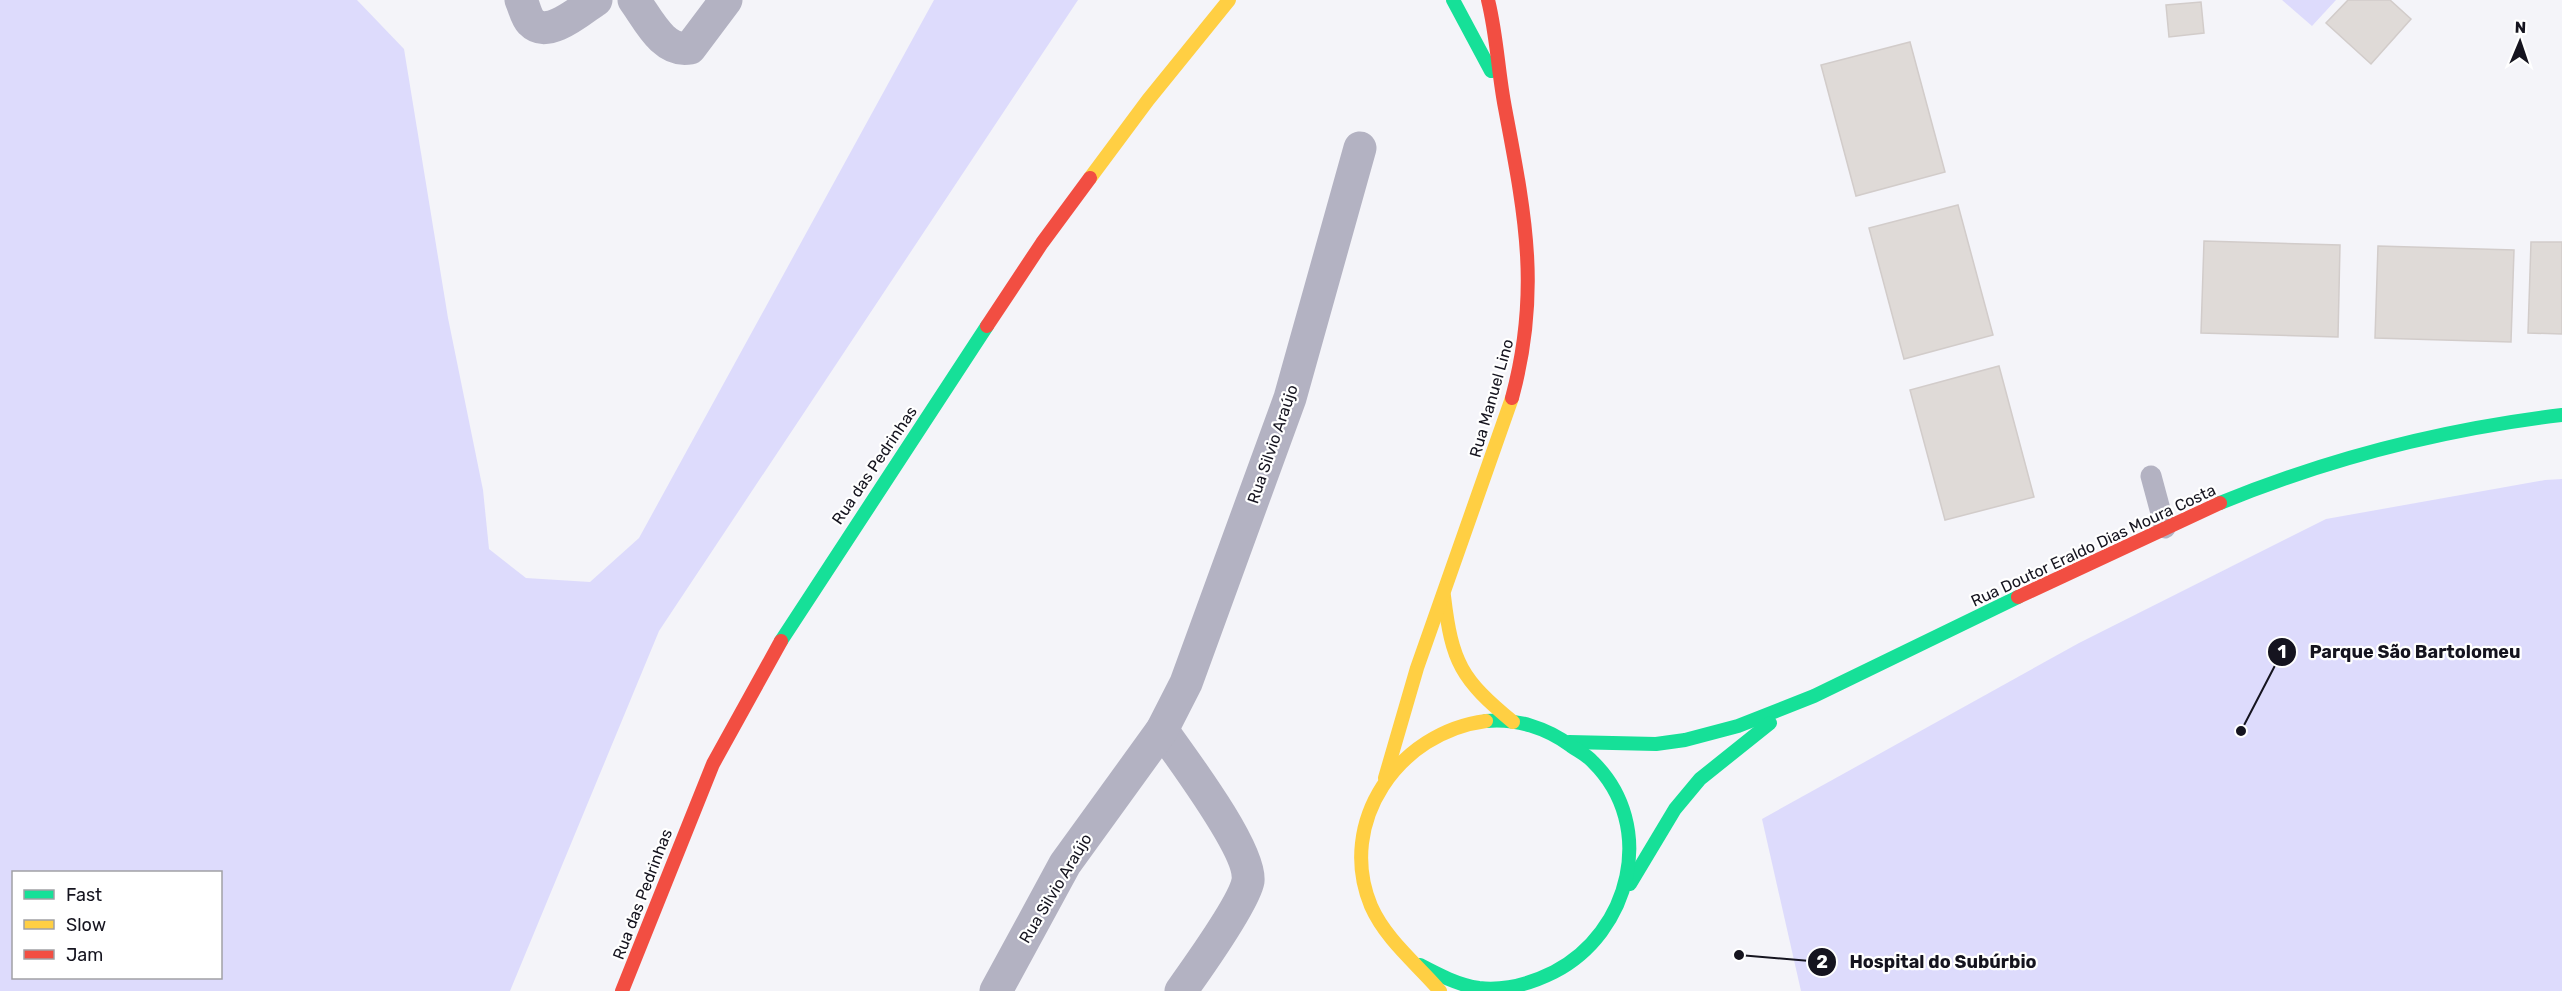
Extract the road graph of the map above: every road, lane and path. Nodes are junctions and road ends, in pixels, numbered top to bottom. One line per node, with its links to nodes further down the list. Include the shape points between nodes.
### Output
1 (520, 0): 2 (street, via 531,23 543,28 556,26)
2 (596, 0)
3 (634, 0): 4 (street, via 669,46 680,50 690,48)
4 (726, 0)
5 (1229, 0): 23 (main road, Rua das Pedrinhas, via 1148,100 1042,243 792,622 713,764)
6 (1453, 0): 8 (main road, Rua Manuel Lino)
7 (1488, 0): 8 (main road, Rua Manuel Lino)
8 (1503, 97): 13 (main road, Rua Manuel Lino, via 1530,262 1525,343 1500,436)
9 (1360, 148): 16 (street, Rua Silvio Araújo, via 1290,398 1194,663)
10 (2562, 415): 12 (main road, Rua Doutor Eraldo Dias Moura Costa, via 2405,442 2270,483)
11 (2151, 476): 12 (lane)
12 (2165, 528): 14 (main road, Rua Doutor Eraldo Dias Moura Costa)
13 (1444, 594): 15 (main road, Rua Manuel Lino, via 1447,631 1456,665 1476,692); 18 (main road, Rua Manuel Lino, via 1411,677)
14 (1790, 708): 17 (main road, Rua Doutor Eraldo Dias Moura Costa, via 1686,740 1635,745); 19 (main road, Rua Doutor Eraldo Dias Moura Costa, via 1700,779 1675,809)
15 (1513, 722): 17 (main road, via 1542,729); 18 (main road, via 1484,721 1456,726 1428,739)
16 (1162, 730): 24 (street, Rua Silvio Araújo, via 1065,864); 25 (street, via 1197,778 1245,860 1248,881 1240,900)
17 (1569, 742): 19 (main road, via 1605,776 1618,797 1630,845)
18 (1385, 778): 21 (main road, via 1364,825 1363,878 1370,904 1383,928)
19 (1625, 894): 20 (main road)
20 (1597, 943): 21 (main road, via 1553,976 1517,986 1471,986); 22 (main road)
21 (1420, 965): 26 (main road)
22 (1584, 972)
23 (622, 991)
24 (996, 991)
25 (1181, 991)
26 (1440, 991)

